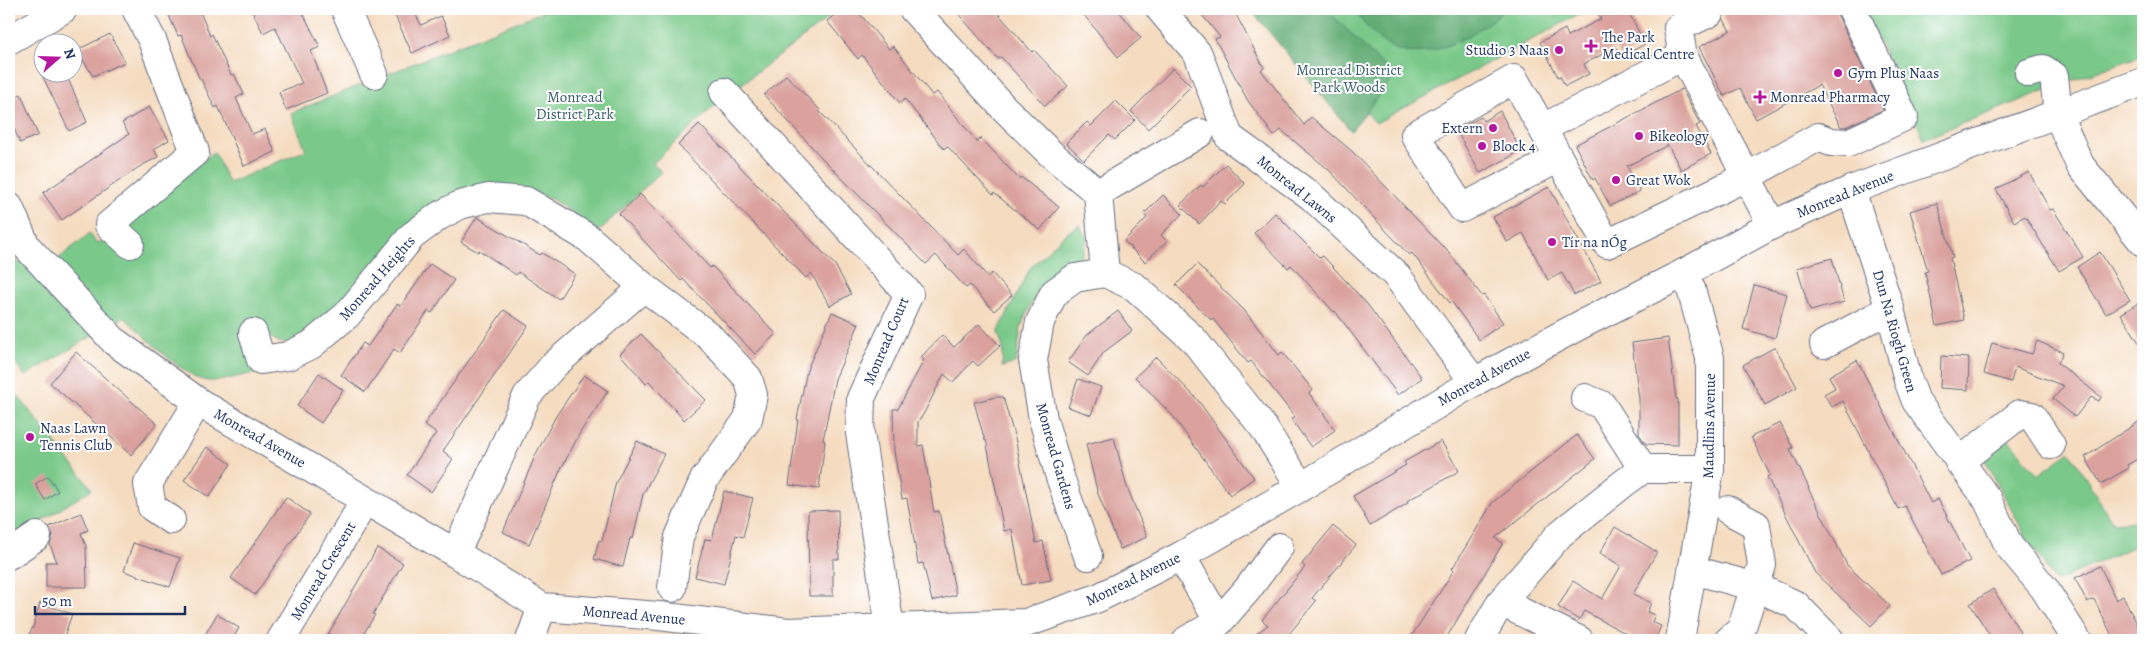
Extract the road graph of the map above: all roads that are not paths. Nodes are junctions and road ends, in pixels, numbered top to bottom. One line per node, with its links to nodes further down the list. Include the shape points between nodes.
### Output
1 (63, 9): 9 (street)
2 (136, 9): 25 (street, via 152,40 195,152 110,225)
3 (345, 9): 12 (street)
4 (913, 9): 21 (street, via 1050,154)
5 (1160, 9): 32 (street, Monread Lawns, via 1198,54 1229,137 1311,196 1397,276)
6 (1852, 9): 19 (street, via 1904,117 1848,143 1818,137)
7 (1709, 13): 8 (street)
8 (1676, 18): 10 (street)
9 (9, 40)
10 (1683, 56): 16 (street); 19 (street)
11 (2029, 73): 15 (street, via 2042,69 2054,76)
12 (374, 74)
13 (2143, 82): 15 (street, Monread Avenue)
14 (724, 92): 55 (street, Monread Court, via 909,294 861,398 860,433)
15 (2058, 115): 20 (street, Monread Avenue); 24 (street, via 2080,165)
16 (1542, 128): 18 (street); 18 (street, via 1514,79 1415,135 1462,208)
17 (1200, 133): 21 (street)
18 (1559, 158): 19 (street, via 1607,244)
19 (1748, 176): 23 (street)
20 (1851, 190): 23 (street, Monread Avenue); 29 (street, Dun Na Riogh Green)
21 (1098, 193): 26 (street)
22 (9, 207): 34 (street, Monread Avenue, via 26,246 115,342)
23 (1772, 225): 27 (street, Monread Avenue)
24 (2143, 242)
25 (130, 244)
26 (1105, 273): 39 (street, via 1135,287 1193,339 1263,426); 47 (street, Monread Gardens, via 1075,278 1054,293 1040,322 1033,360 1043,419)
27 (1684, 273): 32 (street, Monread Avenue); 38 (street, Maudlins Avenue, via 1710,358)
28 (644, 287): 30 (street, Monread Heights, via 588,238 526,201 488,198 460,204 412,236 347,315 311,345 288,356 261,360); 45 (street, via 554,365 527,396); 50 (street, Monread Heights, via 709,336 748,378 753,396 748,419 704,480 678,537)
29 (1890, 309): 31 (street); 36 (street, Dun Na Riogh Green, via 1916,401)
30 (253, 334)
31 (1824, 344)
32 (1474, 382): 39 (street, Monread Avenue)
33 (1585, 398): 37 (street, via 1602,405)
34 (198, 402): 40 (street, Monread Avenue); 42 (street, via 148,484 152,507)
35 (2051, 445): 36 (street, via 2032,416 2020,414)
36 (1959, 462): 64 (street, Dun Na Riogh Green, via 1987,499 2009,546 2044,588)
37 (1643, 469): 38 (street); 52 (street, via 1560,534)
38 (1710, 469): 49 (street, Maudlins Avenue)
39 (1302, 487): 48 (street, Monread Avenue)
40 (365, 501): 45 (street, Monread Avenue); 56 (street, Monread Crescent)
41 (1728, 510): 51 (street, via 1756,525 1762,565)
42 (172, 520)
43 (37, 536): 46 (street)
44 (1279, 547): 54 (street)
45 (454, 553): 53 (street, Monread Avenue)
46 (9, 555)
47 (1088, 556)
48 (1181, 556): 54 (street); 55 (street, Monread Avenue, via 1098,598 1026,623)
49 (1693, 570): 51 (street); 61 (street, Maudlins Avenue)
50 (672, 588)
51 (1756, 588): 62 (street, via 1741,630); 63 (street, via 1796,605)
52 (1501, 602): 59 (street); 60 (street)
53 (542, 607): 55 (street, Monread Avenue, via 659,616 788,632); 57 (street)
54 (1219, 622): 58 (street)
55 (890, 628)
56 (281, 640)
57 (530, 640)
58 (1187, 640)
59 (1479, 640)
60 (1579, 640)
61 (1680, 640)
62 (1729, 640)
63 (1830, 640)
64 (2077, 640)

